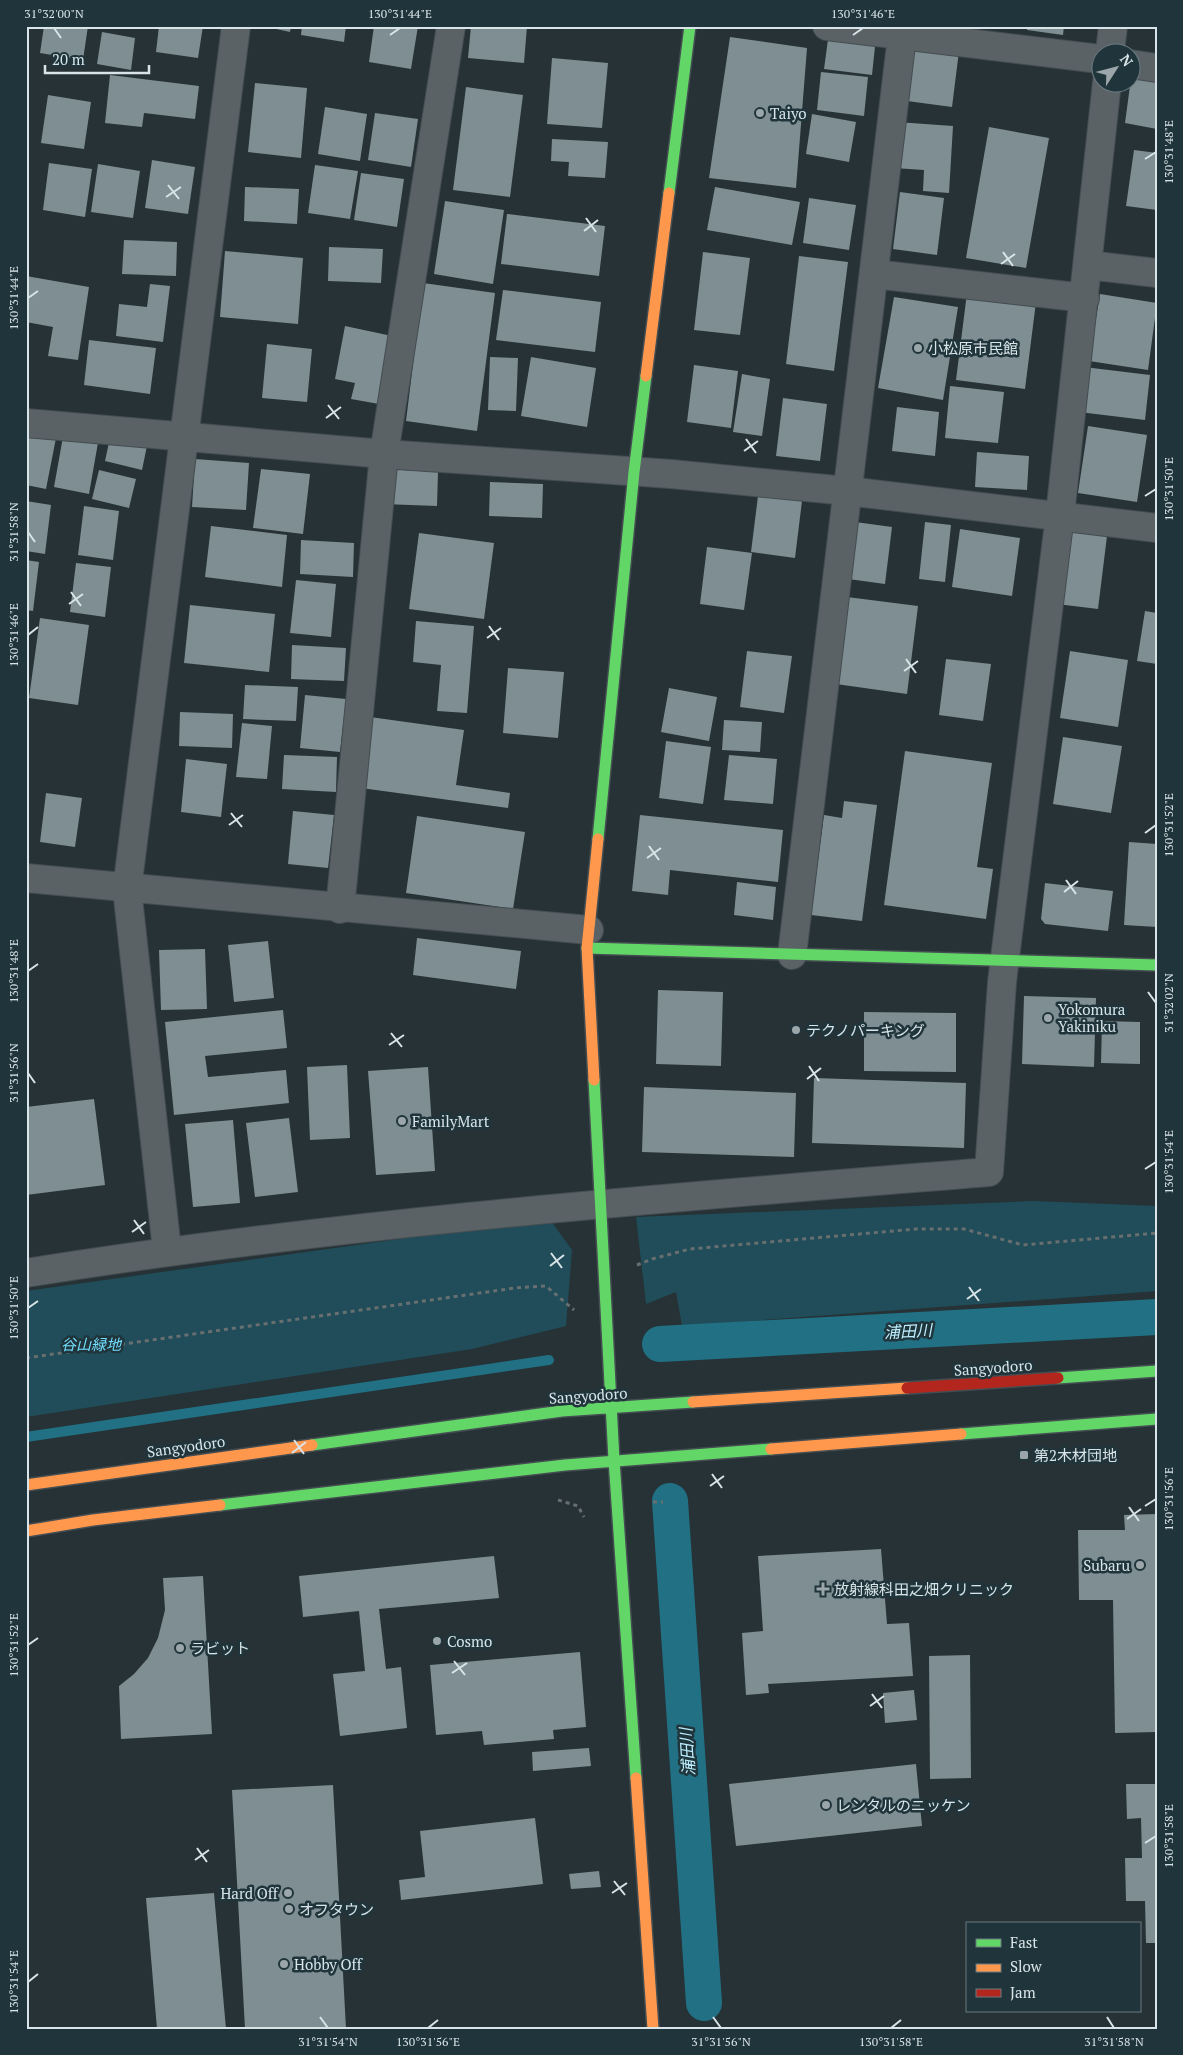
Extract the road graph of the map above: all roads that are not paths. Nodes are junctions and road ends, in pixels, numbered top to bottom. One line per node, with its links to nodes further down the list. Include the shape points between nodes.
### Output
1 (236, 26): 17 (street)
2 (451, 26): 18 (street)
3 (690, 26): 19 (street)
4 (827, 26): 6 (street)
5 (1113, 26): 7 (street)
6 (902, 36): 8 (street); 14 (street)
7 (1111, 42)
8 (1090, 59)
9 (1140, 65): 10 (street)
10 (1157, 68)
11 (1106, 92): 12 (street)
12 (1088, 265): 13 (street); 15 (street)
13 (1157, 273)
14 (874, 274): 15 (street); 20 (street)
15 (1084, 298): 21 (street)
16 (26, 423): 17 (street)
17 (183, 436): 18 (street); 24 (street)
18 (384, 454): 19 (street); 25 (street)
19 (634, 472): 20 (street); 26 (street)
20 (847, 491): 21 (street); 27 (street)
21 (1060, 515): 22 (street); 28 (street)
22 (1157, 528)
23 (26, 878): 24 (street)
24 (127, 889): 25 (street); 31 (street)
25 (340, 909): 26 (street)
26 (588, 939): 27 (street); 30 (street)
27 (792, 955): 28 (street)
28 (1005, 962): 29 (street); 30 (street, via 989,1172)
29 (1157, 966)
30 (601, 1203): 31 (street); 34 (street)
31 (167, 1250): 32 (street)
32 (26, 1273)
33 (1157, 1371): 34 (street, Sangyodoro)
34 (613, 1408): 36 (street); 37 (street, Sangyodoro, via 529,1416)
35 (1157, 1419): 36 (street)
36 (614, 1460): 38 (street); 39 (street)
37 (26, 1485)
38 (26, 1531)
39 (653, 2029)

